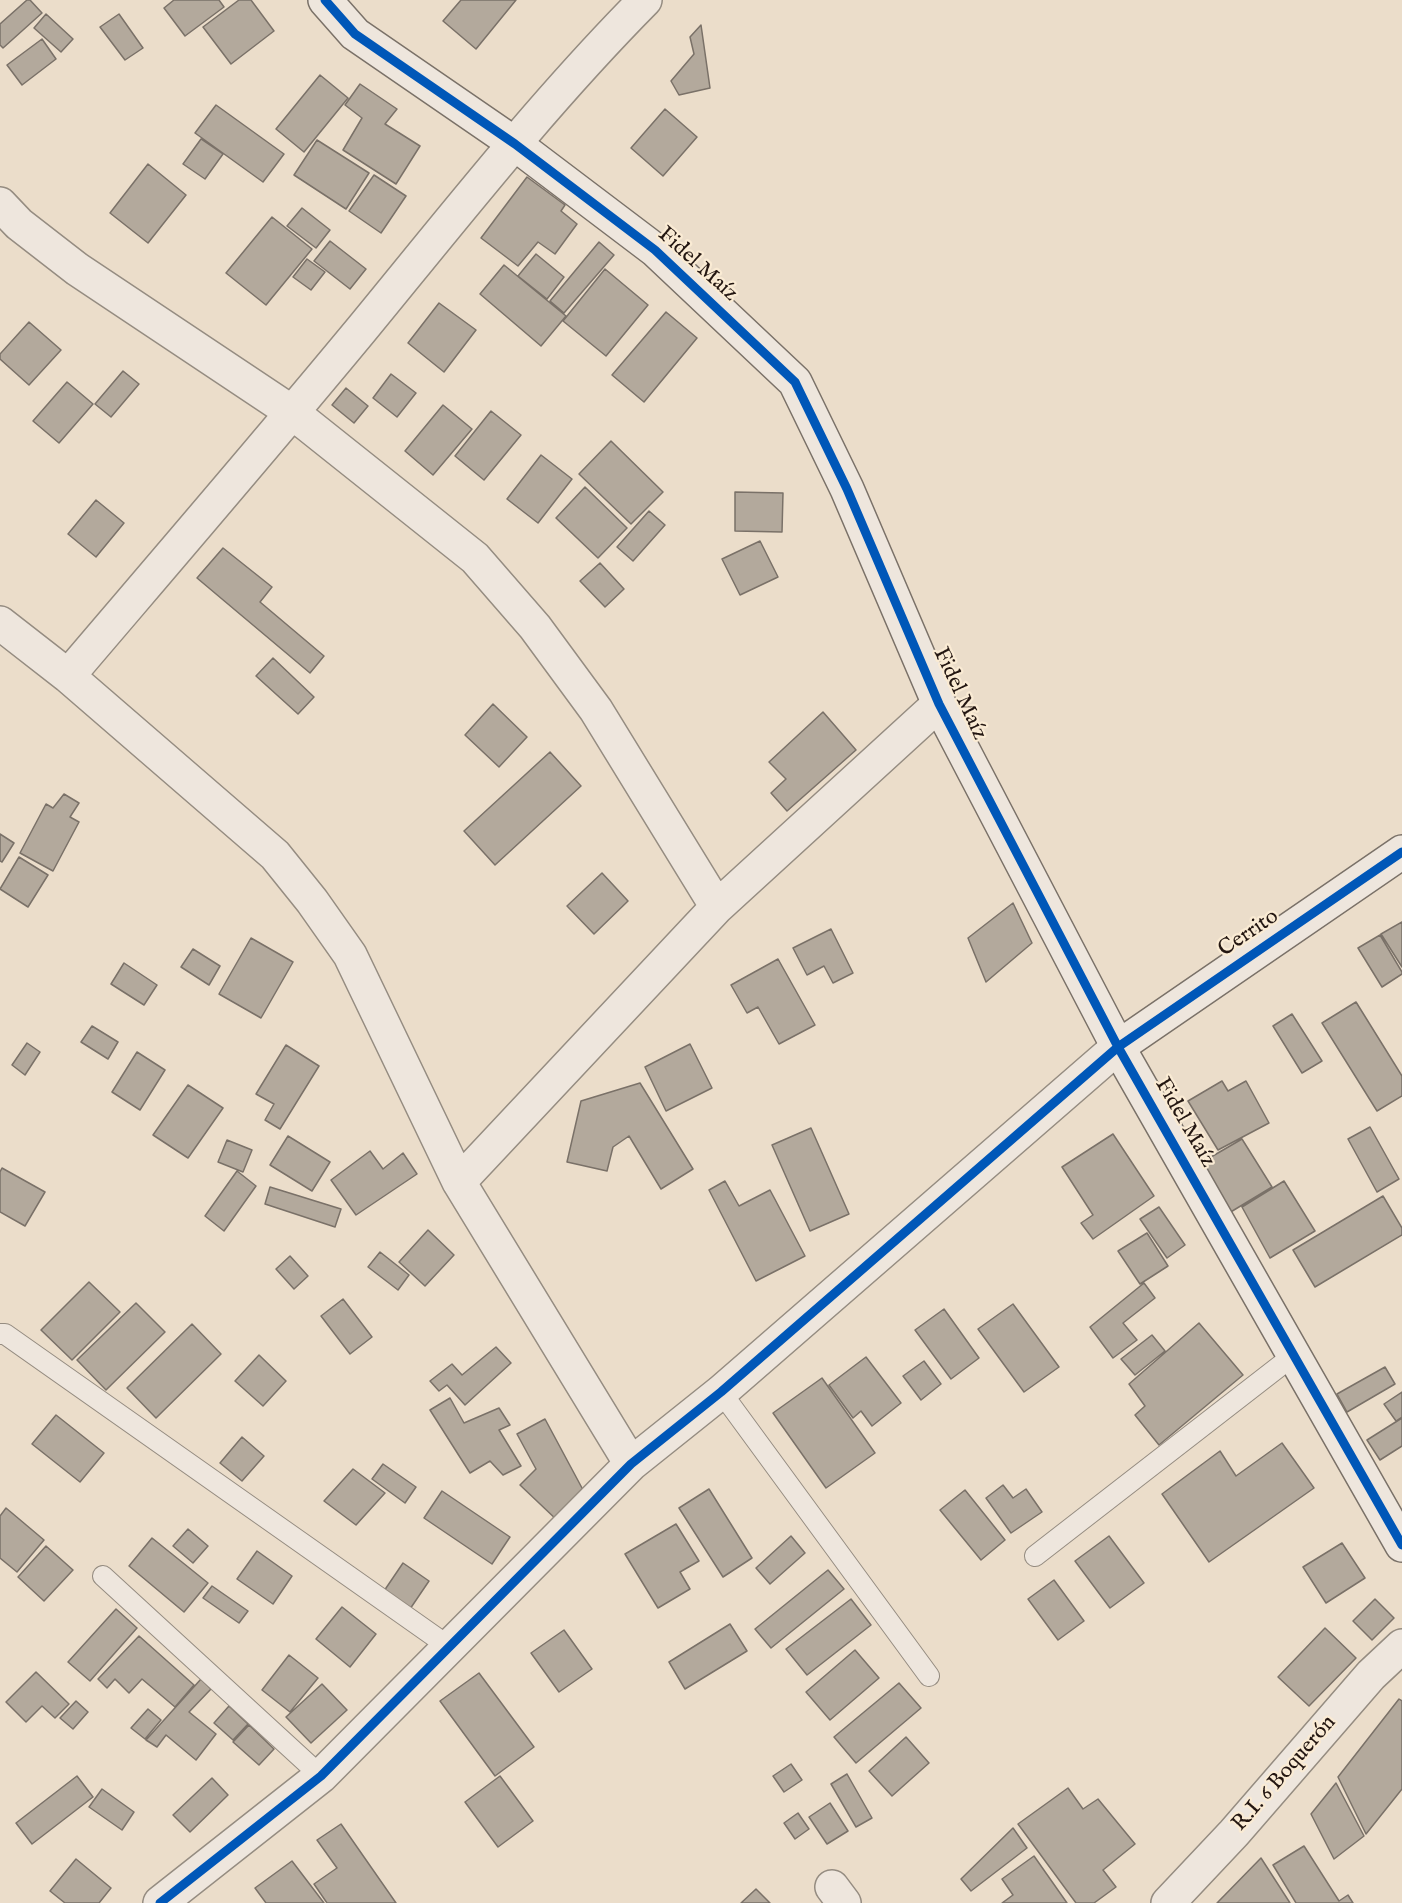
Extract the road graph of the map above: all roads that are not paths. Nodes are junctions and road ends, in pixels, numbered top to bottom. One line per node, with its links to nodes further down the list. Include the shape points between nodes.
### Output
1 (325, 0): 3 (street, Fidel Maíz, via 355,34)
2 (645, 0): 3 (street)
3 (515, 144): 5 (street); 8 (street, Fidel Maíz, via 655,250 795,382 847,489)
4 (0, 204): 5 (street, via 19,224 77,269)
5 (293, 413): 7 (street); 10 (street, via 475,558 535,627 596,710)
6 (0, 623): 7 (street)
7 (68, 676): 12 (street, via 275,855 312,901 350,955)
8 (939, 704): 10 (street); 11 (street, Fidel Maíz)
9 (1402, 852): 11 (street, Cerrito)
10 (717, 907): 12 (street)
11 (1118, 1047): 14 (street, Fidel Maíz); 15 (street, Cerrito)
12 (459, 1182): 16 (street)
13 (0, 1334): 20 (lane)
14 (1294, 1356): 17 (street, Fidel Maíz); 18 (lane)
15 (721, 1392): 16 (street, Cerrito); 22 (lane)
16 (631, 1464): 20 (street, Cerrito)
17 (1402, 1545)
18 (1035, 1556)
19 (103, 1576): 23 (lane)
20 (448, 1646): 23 (street, Cerrito)
21 (1402, 1646): 25 (street, R.I. 6 Boquerón, via 1371,1675)
22 (929, 1676)
23 (321, 1776): 24 (street, Cerrito)
24 (160, 1903)
25 (1168, 1903)

